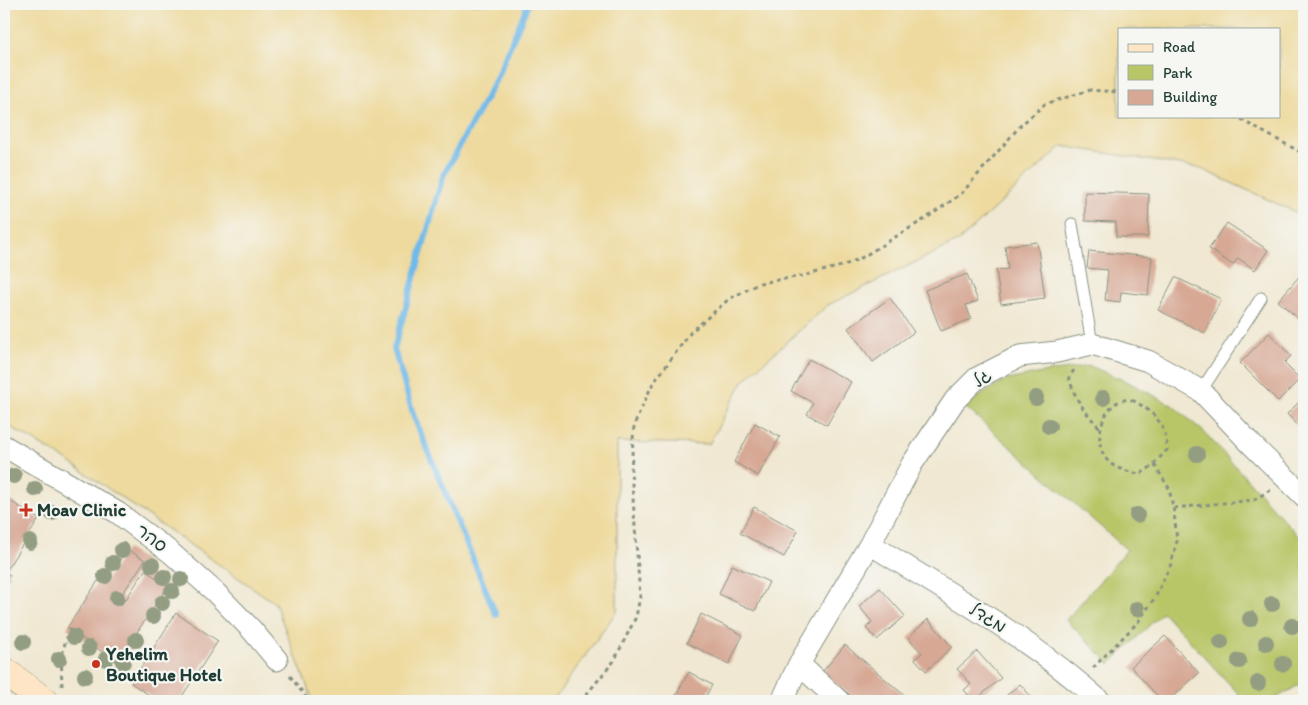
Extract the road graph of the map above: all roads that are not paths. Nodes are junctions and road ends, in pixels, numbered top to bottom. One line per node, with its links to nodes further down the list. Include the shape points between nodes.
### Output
1 (1072, 224): 3 (lane)
2 (1261, 298): 4 (lane)
3 (1092, 344): 4 (street, גל, via 1148,361); 7 (street, גל, via 1020,356 977,378 955,400 912,464)
4 (1200, 391): 6 (street, גל)
5 (4, 446): 8 (street, סהר, via 118,513 170,552 216,592)
6 (1304, 496)
7 (870, 544): 9 (street, גל); 14 (street, מגדל, via 1011,632)
8 (277, 660)
9 (799, 664): 12 (street, גל); 13 (street)
10 (4, 671): 11 (main road)
11 (53, 697)
12 (782, 701)
13 (839, 701)
14 (1100, 701)

